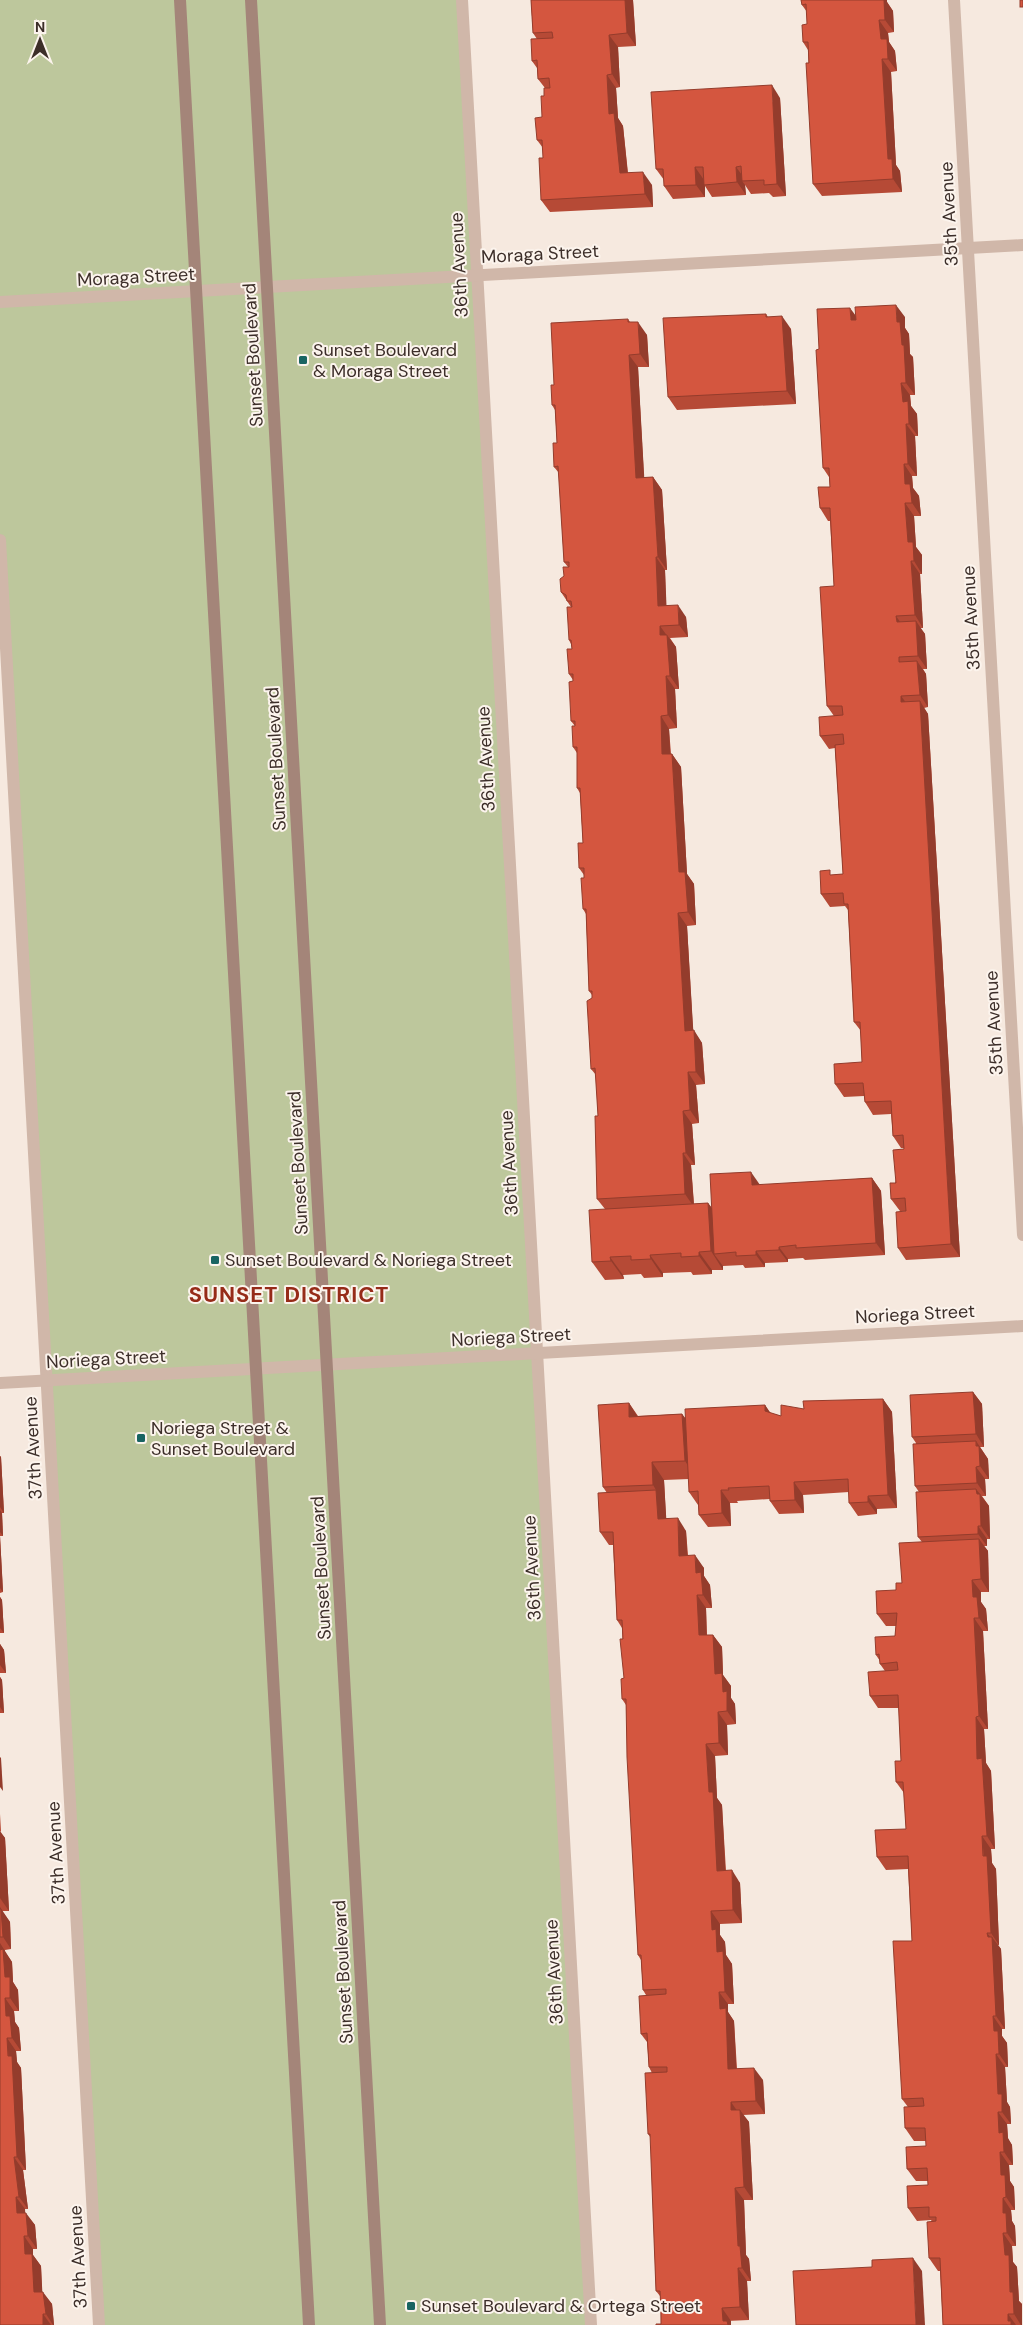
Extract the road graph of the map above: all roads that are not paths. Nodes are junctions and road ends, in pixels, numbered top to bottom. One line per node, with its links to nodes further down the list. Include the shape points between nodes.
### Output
1 (180, 0): 9 (main road)
2 (251, 0): 8 (main road, Sunset Boulevard)
3 (462, 0): 7 (street, 36th Avenue)
4 (954, 0): 6 (street, 35th Avenue)
5 (1023, 245): 6 (street, Moraga Street)
6 (968, 248): 7 (street, Moraga Street); 12 (street, 35th Avenue)
7 (477, 275): 8 (street, Moraga Street); 14 (street, 36th Avenue)
8 (267, 287): 9 (street, Moraga Street); 15 (main road, Sunset Boulevard)
9 (196, 291): 10 (street, Moraga Street); 16 (main road)
10 (0, 302)
11 (0, 540): 17 (street, 37th Avenue)
12 (1023, 1235)
13 (1023, 1326): 14 (street, Noriega Street)
14 (537, 1353): 15 (street, Noriega Street); 22 (street, 36th Avenue)
15 (327, 1364): 16 (street, Noriega Street); 21 (main road, Sunset Boulevard)
16 (256, 1368): 17 (street, Noriega Street); 20 (main road)
17 (47, 1380): 18 (street, Noriega Street); 19 (street, 37th Avenue)
18 (0, 1383)
19 (100, 2325)
20 (309, 2325)
21 (380, 2325)
22 (591, 2325)

